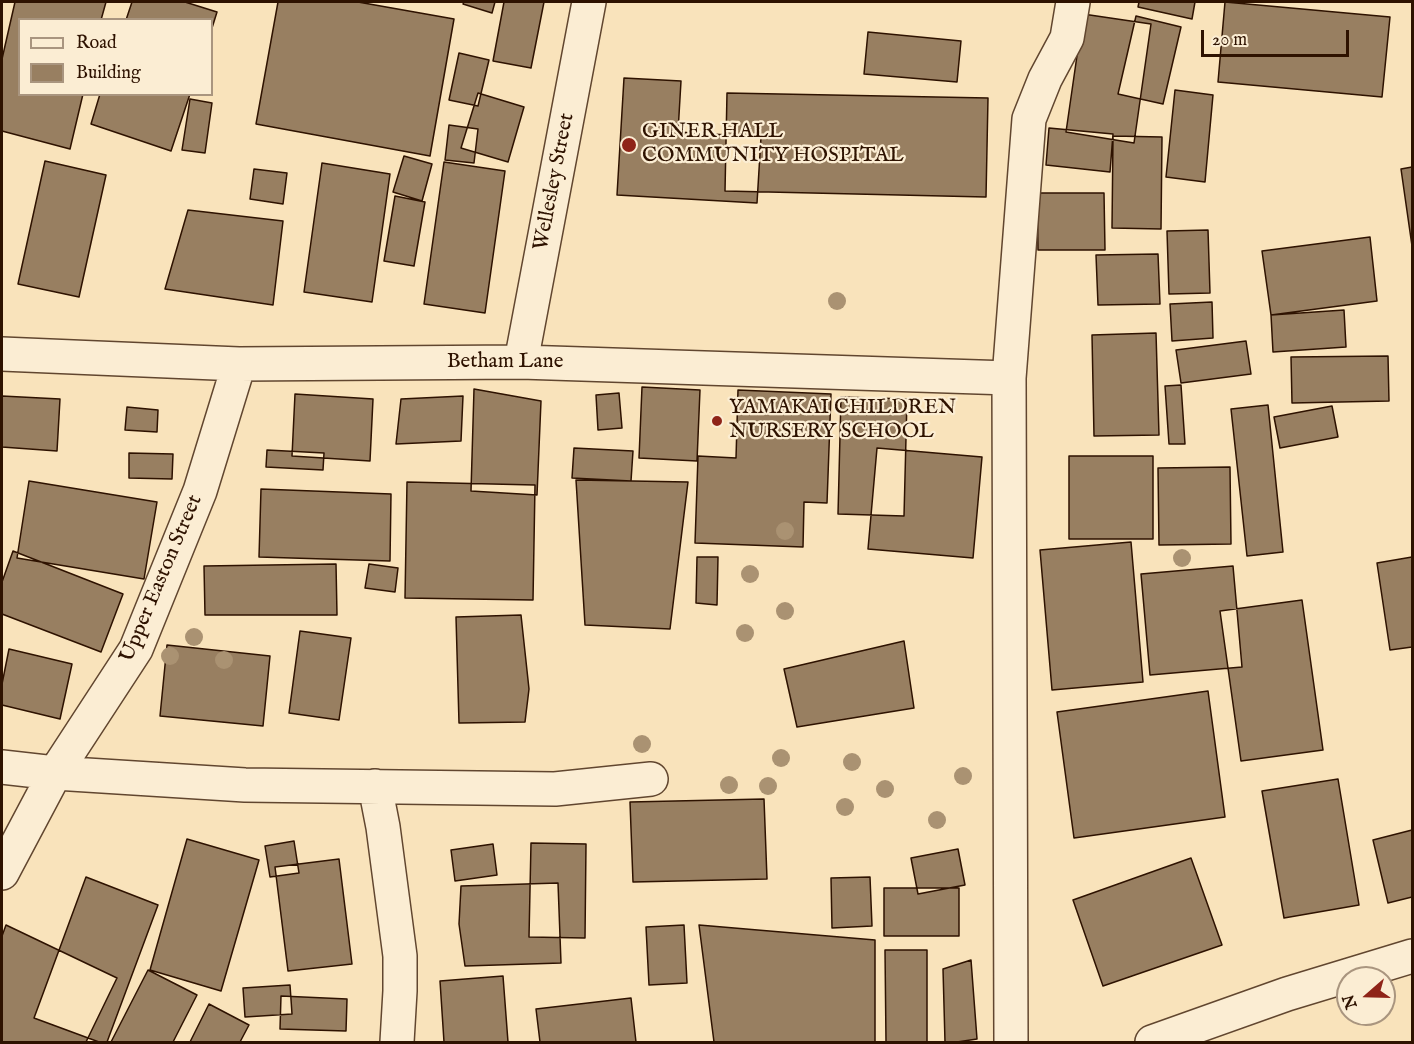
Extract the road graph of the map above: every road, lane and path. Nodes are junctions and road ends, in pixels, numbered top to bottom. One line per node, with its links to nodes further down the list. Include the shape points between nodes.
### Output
1 (589, 2): 4 (street, Wellesley Street)
2 (1073, 2): 6 (street, via 1067,38 1029,119)
3 (2, 354): 5 (street, Betham Lane)
4 (521, 362): 5 (street, Betham Lane); 6 (street, Betham Lane)
5 (239, 364): 8 (street, Upper Easton Street, via 200,491 136,649)
6 (1009, 378): 14 (street)
7 (2, 767): 8 (street)
8 (55, 773): 10 (street, via 245,785); 11 (street, Upper Easton Street)
9 (651, 779): 10 (street, via 555,789)
10 (375, 786): 13 (street, via 400,956)
11 (2, 873)
12 (1413, 957): 15 (street, via 1287,994)
13 (397, 1042)
14 (1011, 1042)
15 (1152, 1042)

